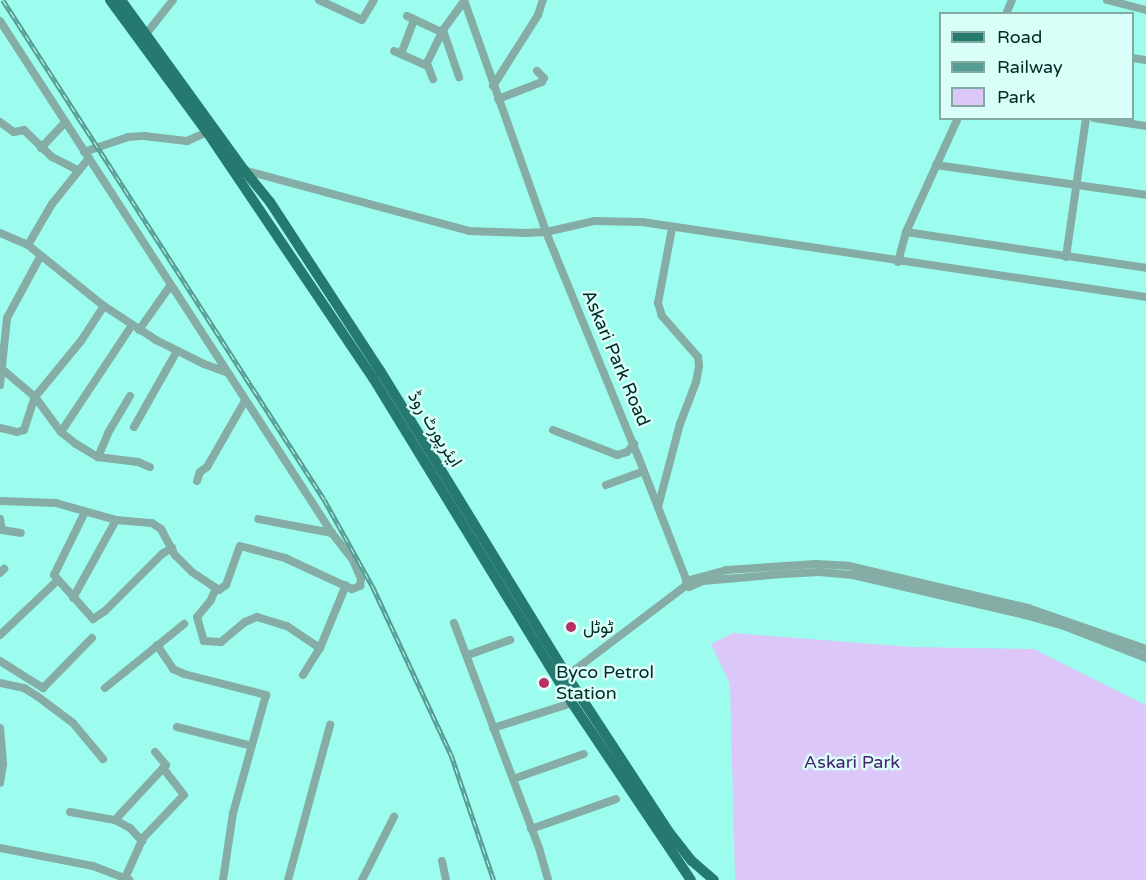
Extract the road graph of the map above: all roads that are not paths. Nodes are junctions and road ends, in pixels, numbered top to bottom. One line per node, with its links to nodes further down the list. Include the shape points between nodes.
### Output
1 (110, 0): 25 (main road, ایئرپورٹ روڈ)
2 (121, 0): 12 (main road, ایئرپورٹ روڈ)
3 (172, 0): 12 (street)
4 (319, 0): 5 (street, via 362,20)
5 (374, 0)
6 (464, 0): 11 (street); 17 (street, Askari Park Road)
7 (543, 0): 17 (street, via 538,15)
8 (1107, 0): 9 (street)
9 (1146, 10)
10 (0, 22): 23 (street)
11 (442, 31): 13 (street); 13 (street, via 411,18 397,52); 15 (street)
12 (146, 34): 31 (main road, ایئرپورٹ روڈ)
13 (426, 65): 16 (street)
14 (537, 71): 18 (street, via 544,78 542,82)
15 (459, 77)
16 (433, 79)
17 (494, 86): 18 (street, Askari Park Road)
18 (498, 99): 35 (street, Askari Park Road)
19 (957, 120): 28 (street)
20 (1086, 120): 32 (street)
21 (1107, 120): 24 (street)
22 (0, 122): 26 (street, via 14,132 24,130)
23 (65, 122): 26 (street); 27 (street)
24 (1146, 126)
25 (207, 132): 27 (street, via 187,141 128,137); 29 (main road, ایئرپورٹ روڈ)
26 (41, 148): 30 (street)
27 (87, 155): 30 (street); 43 (street)
28 (936, 165): 32 (street); 36 (street)
29 (229, 168): 31 (street); 94 (main road, ایئرپورٹ روڈ, via 373,378)
30 (79, 171): 38 (street, via 52,204)
31 (244, 171): 35 (street, via 469,231); 91 (main road, ایئرپورٹ روڈ, via 270,202 330,293)
32 (1077, 186): 33 (street); 40 (street)
33 (1146, 195)
34 (672, 228): 35 (street, via 642,222 594,221); 41 (street); 66 (street, via 658,303 662,316 698,357 699,366)
35 (546, 232): 59 (street, Askari Park Road)
36 (906, 232): 40 (street); 41 (street)
37 (0, 233): 38 (street)
38 (28, 245): 39 (street)
39 (40, 257): 45 (street); 48 (street, via 7,318)
40 (1066, 257): 42 (street)
41 (898, 262): 44 (street)
42 (1146, 268)
43 (170, 286): 46 (street); 50 (street)
44 (1146, 297)
45 (104, 306): 46 (street); 53 (street)
46 (136, 327): 47 (street); 58 (street)
47 (177, 351): 50 (street); 55 (street)
48 (1, 358): 49 (street)
49 (2, 369): 51 (street); 53 (street)
50 (226, 372): 54 (street)
51 (0, 385)
52 (130, 396): 60 (street)
53 (35, 397): 56 (street, via 24,430); 58 (street)
54 (245, 401): 63 (street); 71 (street)
55 (134, 427)
56 (0, 428)
57 (554, 430): 59 (street, via 617,455)
58 (61, 432): 60 (street)
59 (634, 444): 62 (street, Askari Park Road)
60 (98, 458): 61 (street)
61 (150, 467)
62 (644, 471): 64 (street); 66 (street, Askari Park Road)
63 (196, 481)
64 (606, 485)
65 (0, 502): 67 (street, via 56,503)
66 (658, 507): 75 (street, Askari Park Road)
67 (85, 512): 70 (street); 74 (street, via 54,575)
68 (0, 519): 72 (street, via 2,530)
69 (258, 519): 71 (street)
70 (116, 520): 73 (street, via 152,523 161,529); 78 (street)
71 (332, 532): 76 (street, via 360,573 360,586 352,589)
72 (21, 533)
73 (172, 548): 77 (street, via 192,572); 78 (street, via 96,618)
74 (57, 580): 78 (street); 81 (street)
75 (688, 584): 86 (street, via 727,570 816,564 849,566 1028,608); 88 (street, via 731,577 819,572 853,576 1025,615); 91 (street)
76 (346, 585): 77 (street, via 285,558 240,546 226,585 223,590); 85 (street)
77 (216, 588): 85 (street, via 197,617 204,641 221,642 245,621 257,617 287,626)
78 (73, 598)
79 (454, 623): 87 (street)
80 (184, 624): 84 (street)
81 (0, 635)
82 (92, 638): 89 (street, via 43,688)
83 (510, 640): 87 (street)
84 (158, 645): 93 (street); 100 (street, via 173,669 266,695)
85 (320, 648): 90 (street)
86 (1146, 649)
87 (468, 655): 98 (street)
88 (1146, 658)
89 (0, 661)
90 (303, 675)
91 (567, 676): 116 (main road, ایئرپورٹ روڈ, via 669,832)
92 (0, 683): 103 (street, via 24,688 38,696 74,723)
93 (105, 688)
94 (572, 703): 98 (street); 122 (main road, ایئرپورٹ روڈ)
95 (330, 725): 118 (street)
96 (177, 727): 100 (street)
97 (0, 728): 99 (street)
98 (493, 728): 105 (street)
99 (1, 744): 106 (street)
100 (252, 746): 117 (street, via 233,813)
101 (156, 752): 104 (street, via 166,765)
102 (584, 754): 105 (street)
103 (103, 759)
104 (163, 768): 110 (street); 112 (street, via 184,795)
105 (513, 779): 111 (street)
106 (0, 783)
107 (616, 800): 111 (street)
108 (70, 812): 110 (street)
109 (394, 817): 119 (street)
110 (116, 820): 112 (street)
111 (531, 829): 121 (street)
112 (142, 841): 115 (street)
113 (0, 848): 115 (street, via 93,866)
114 (441, 861): 120 (street)
115 (127, 879)
116 (712, 879)
117 (224, 880)
118 (288, 880)
119 (362, 880)
120 (446, 880)
121 (548, 880)
122 (691, 880)

